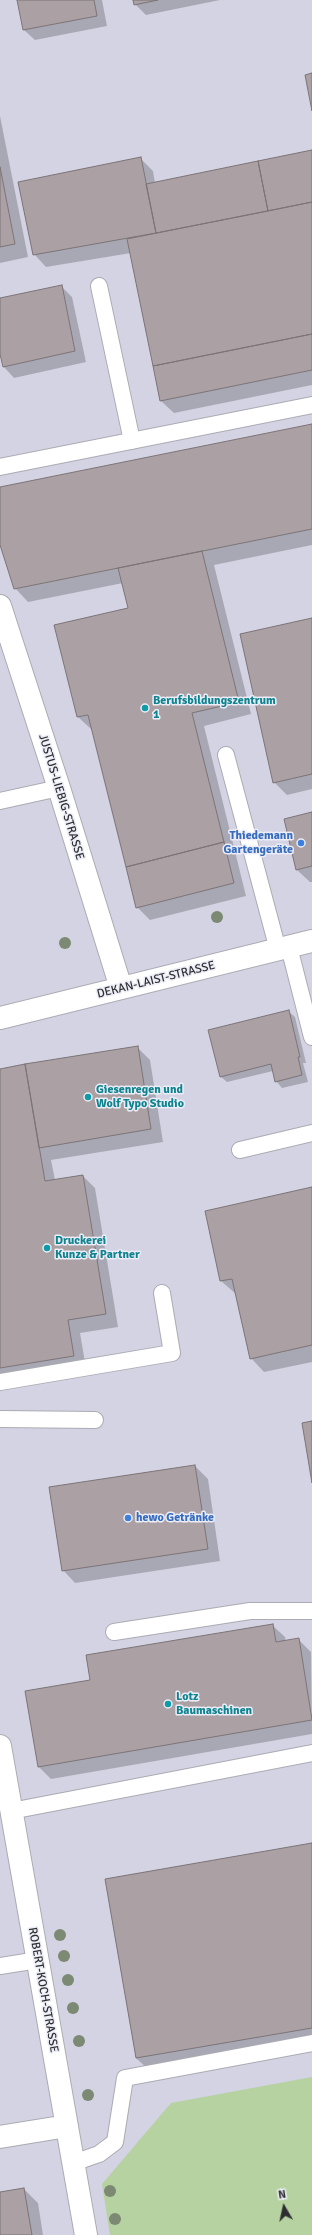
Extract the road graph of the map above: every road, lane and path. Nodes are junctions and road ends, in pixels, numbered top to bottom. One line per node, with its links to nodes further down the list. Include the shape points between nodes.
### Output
1 (99, 286): 3 (lane)
2 (312, 405): 3 (lane)
3 (132, 441): 4 (lane)
4 (0, 467)
5 (0, 606): 7 (street, JUSTUS-LIEBIG-STRASSE)
6 (226, 755): 10 (lane)
7 (59, 788): 8 (lane); 11 (street, JUSTUS-LIEBIG-STRASSE)
8 (0, 801)
9 (312, 941): 10 (street, DEKAN-LAIST-STRASSE)
10 (284, 948): 11 (street, DEKAN-LAIST-STRASSE); 13 (lane)
11 (121, 988): 12 (street, DEKAN-LAIST-STRASSE)
12 (0, 1018)
13 (312, 1037)
14 (312, 1133): 15 (lane)
15 (240, 1150)
16 (162, 1293): 17 (lane, via 172,1352)
17 (0, 1382)
18 (0, 1419): 19 (lane)
19 (95, 1420)
20 (312, 1611): 21 (lane, via 250,1611)
21 (114, 1632)
22 (0, 1746): 24 (street, ROBERT-KOCH-STRASSE)
23 (312, 1753): 24 (lane)
24 (11, 1811): 25 (street, ROBERT-KOCH-STRASSE)
25 (38, 1960): 26 (lane); 28 (street, ROBERT-KOCH-STRASSE)
26 (0, 1966)
27 (312, 2043): 30 (lane, via 125,2078 115,2142 99,2154)
28 (67, 2126): 29 (street); 30 (street, ROBERT-KOCH-STRASSE)
29 (0, 2137)
30 (73, 2163): 31 (street, ROBERT-KOCH-STRASSE)
31 (86, 2235)

